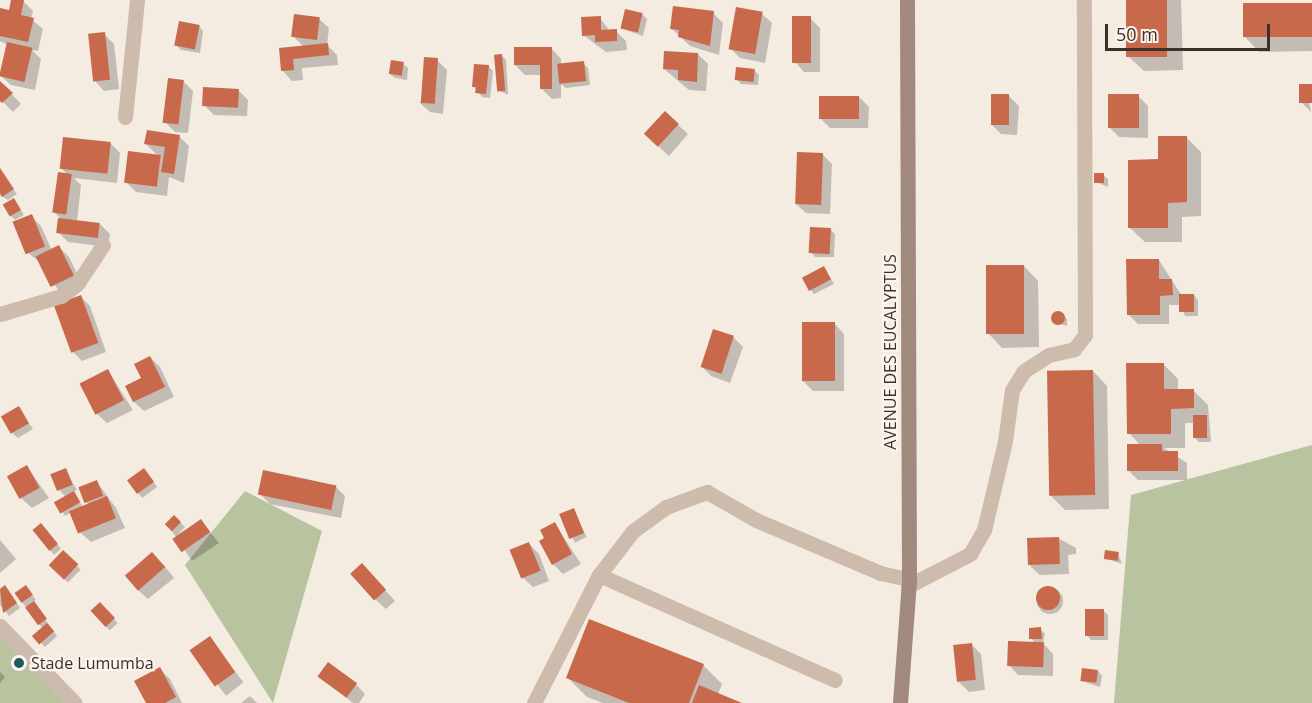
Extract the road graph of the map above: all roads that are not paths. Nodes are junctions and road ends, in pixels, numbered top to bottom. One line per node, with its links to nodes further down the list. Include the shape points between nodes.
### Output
1 (136, 0): 4 (street)
2 (907, 0): 8 (street, AVENUE DES EUCALYPTUS)
3 (1084, 0): 8 (street, via 1085,335 1074,349 1049,356 1024,371 1012,390 1005,441 984,530 970,554)
4 (125, 117)
5 (103, 245): 6 (street, via 77,284 61,296)
6 (0, 314)
7 (599, 575): 8 (street, via 633,531 666,507 707,492 756,520); 10 (street); 12 (street)
8 (908, 582): 13 (street, AVENUE DES EUCALYPTUS)
9 (0, 626): 11 (street)
10 (835, 680)
11 (75, 703)
12 (534, 703)
13 (900, 703)

